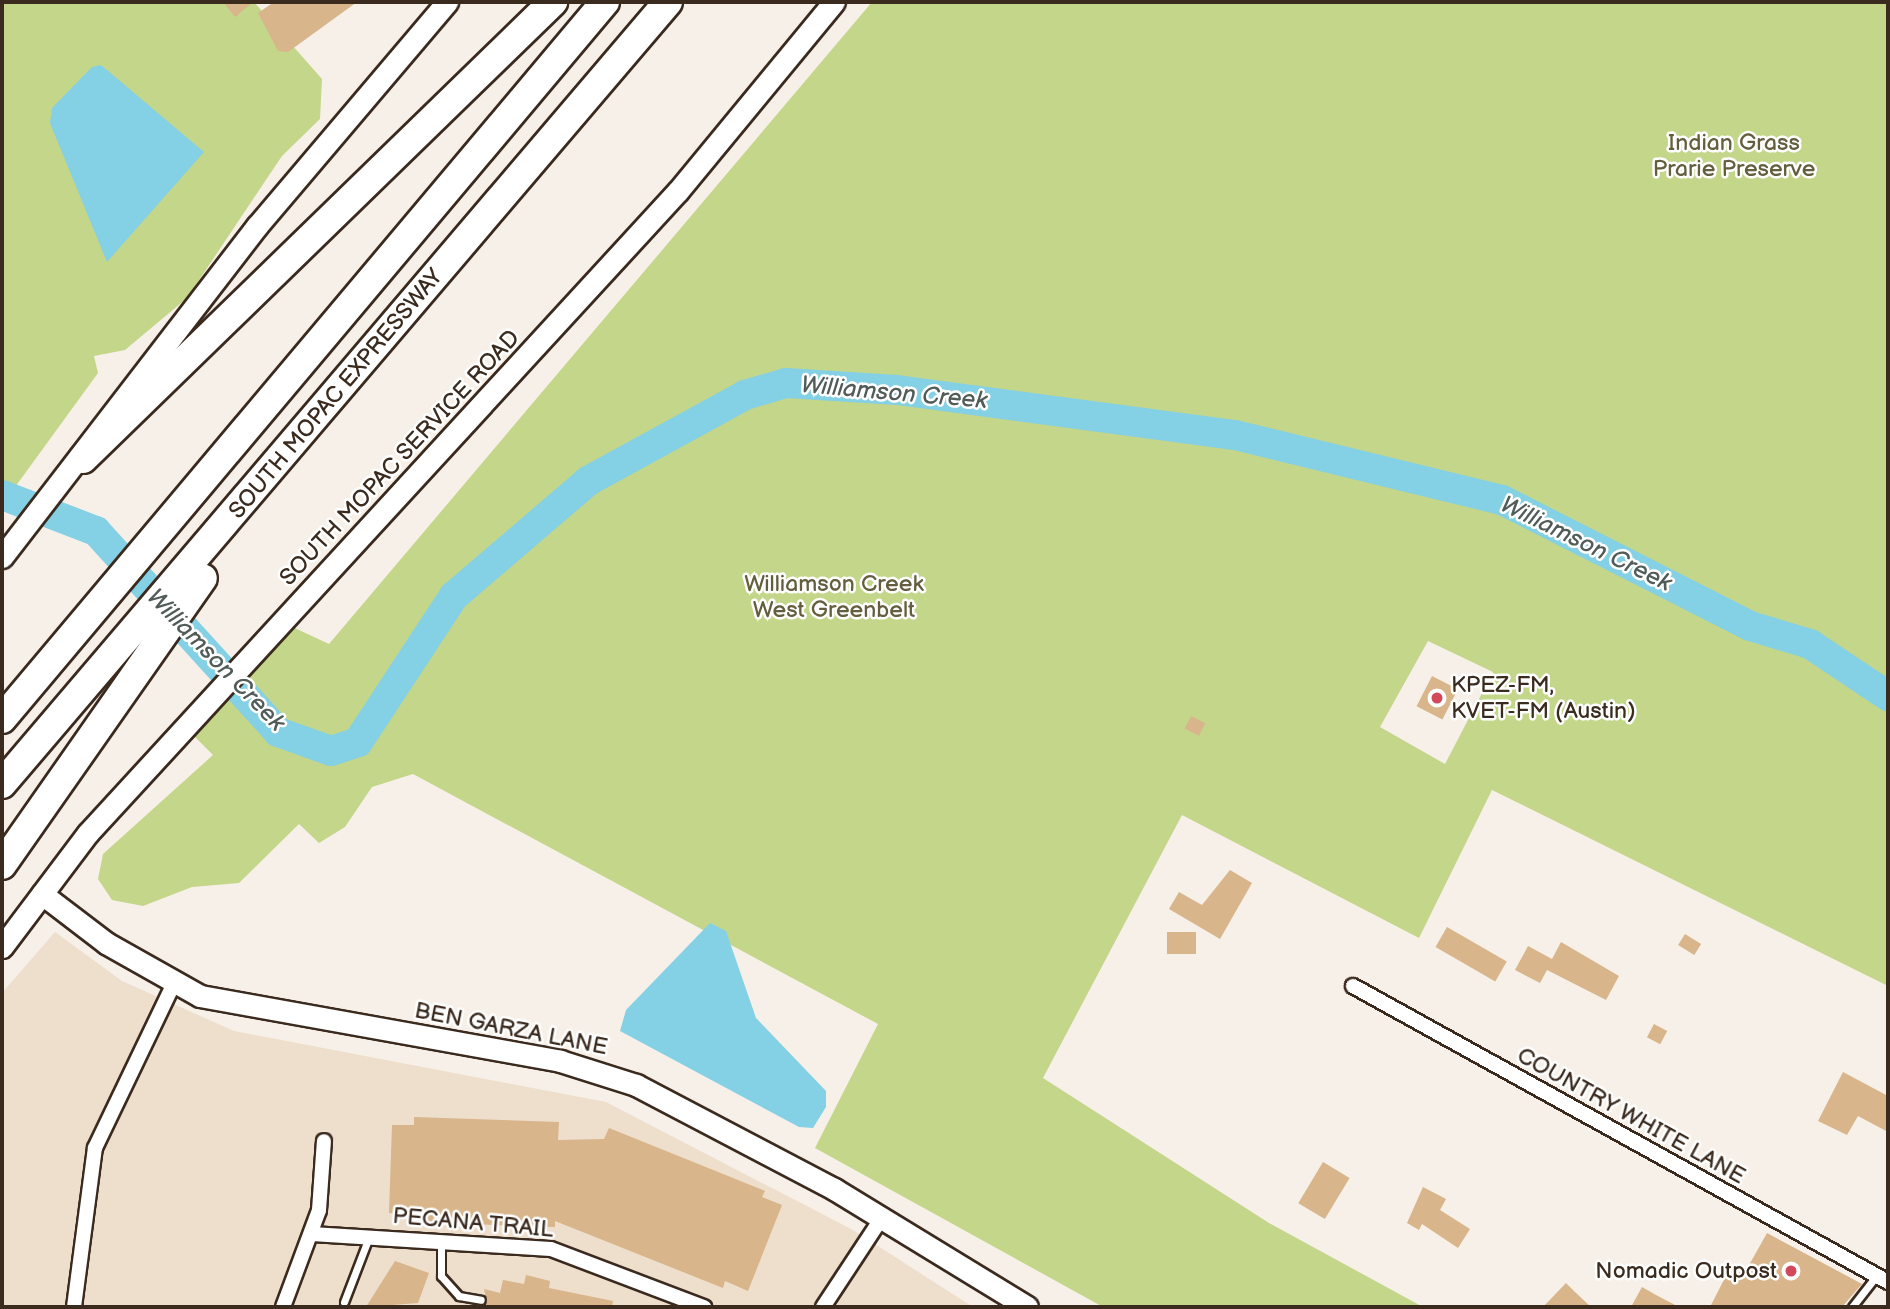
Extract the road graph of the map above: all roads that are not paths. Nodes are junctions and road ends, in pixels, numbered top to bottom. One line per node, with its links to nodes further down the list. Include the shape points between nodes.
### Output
1 (447, 2): 6 (main road, via 257,226)
2 (553, 2): 6 (highway)
3 (605, 2): 9 (highway, SOUTH MOPAC EXPRESSWAY)
4 (668, 2): 7 (highway, SOUTH MOPAC EXPRESSWAY, via 282,458)
5 (834, 2): 12 (main road, SOUTH MOPAC SERVICE ROAD, via 678,191 186,728)
6 (83, 459): 8 (main road)
7 (212, 553): 10 (highway, SOUTH MOPAC EXPRESSWAY, via 94,674); 11 (highway)
8 (2, 557)
9 (2, 719)
10 (2, 784)
11 (2, 865)
12 (42, 894): 13 (main road, SOUTH MOPAC SERVICE ROAD); 14 (main road, BEN GARZA LANE)
13 (2, 947)
14 (174, 983): 17 (main road, BEN GARZA LANE, via 280,1015 596,1069 636,1084); 24 (street, via 95,1148)
15 (1353, 986): 21 (street, COUNTRY WHITE LANE)
16 (324, 1141): 18 (street)
17 (881, 1219): 27 (street); 28 (main road, BEN GARZA LANE)
18 (312, 1234): 19 (street, PECANA TRAIL); 25 (street)
19 (369, 1237): 20 (street, PECANA TRAIL); 23 (lane)
20 (441, 1242): 22 (lane, via 441,1276 459,1296); 26 (street, PECANA TRAIL, via 554,1250)
21 (1882, 1278): 29 (lane)
22 (481, 1300)
23 (344, 1301)
24 (74, 1307)
25 (283, 1307)
26 (704, 1307)
27 (823, 1307)
28 (1027, 1307)
29 (1852, 1307)

